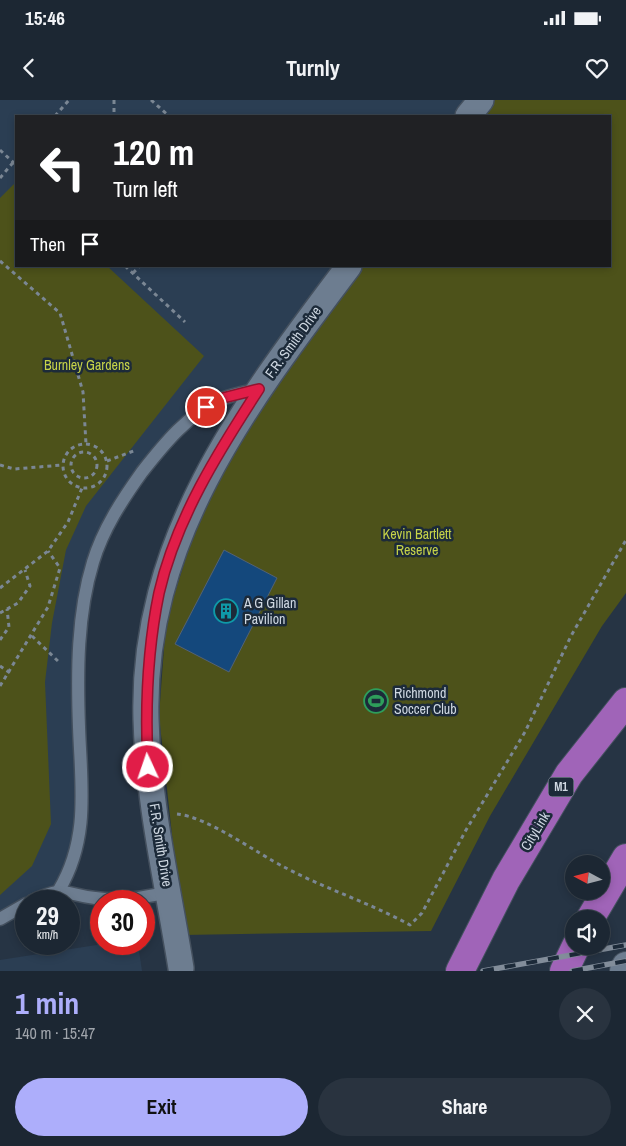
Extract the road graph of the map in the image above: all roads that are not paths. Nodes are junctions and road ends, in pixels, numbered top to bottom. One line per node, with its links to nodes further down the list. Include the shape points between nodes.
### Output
1 (481, 100): 2 (street)
2 (469, 115)
3 (348, 267): 4 (street, F.R. Smith Drive)
4 (259, 389): 7 (lane, via 223,398 168,438 121,501 93,561 85,596 78,680 81,830 69,873); 8 (street, F.R. Smith Drive, via 200,486 169,561 160,592 149,656 145,717 148,767)
5 (626, 702): 16 (highway, CityLink / M1, via 569,774 506,880)
6 (626, 858): 11 (highway)
7 (59, 890)
8 (168, 892): 9 (lane, via 134,900); 15 (street, F.R. Smith Drive)
9 (80, 895)
10 (15, 910): 12 (lane)
11 (595, 910)
12 (0, 919)
13 (572, 955): 17 (highway)
14 (626, 966): 18 (street)
15 (181, 968)
16 (460, 971)
17 (564, 971)
18 (624, 971)

